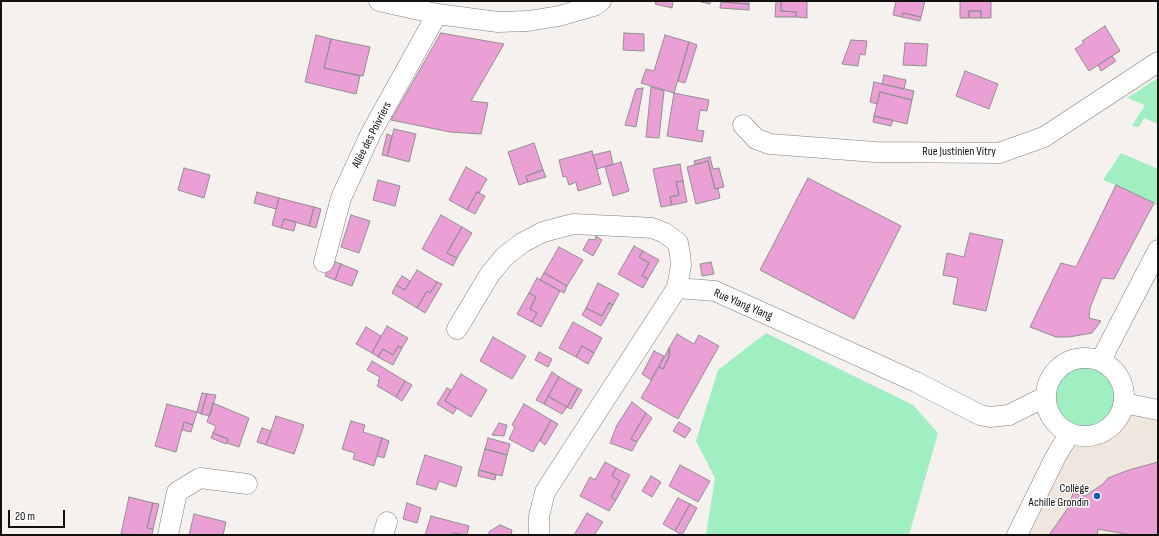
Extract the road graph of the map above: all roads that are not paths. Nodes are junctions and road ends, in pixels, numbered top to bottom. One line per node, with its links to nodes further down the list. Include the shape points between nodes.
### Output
1 (379, 1): 3 (street)
2 (601, 1): 3 (street, via 594,6 559,16 528,21 498,22)
3 (437, 14): 7 (street, Allée des Poivriers, via 371,133 341,198)
4 (1158, 62): 5 (street, Rue Justinien Vitry, via 1044,137 999,153 875,152 770,144 756,140)
5 (743, 125)
6 (1158, 250): 10 (street)
7 (324, 262)
8 (677, 288): 9 (street, via 681,265 678,243 666,233 636,226 573,224 543,232 505,256 490,274); 11 (street, Rue Ylang Ylang, via 715,291 916,382 980,415 1009,415); 17 (street, via 545,492 539,516)
9 (457, 329)
10 (1100, 360): 11 (street, via 1088,357 1075,358 1063,364 1053,372 1047,384); 12 (street, via 1112,367 1120,378 1124,390)
11 (1045, 397): 14 (street, via 1047,410 1054,421)
12 (1124, 403): 13 (street); 14 (street, via 1115,421 1101,433 1088,436)
13 (1158, 410)
14 (1070, 433): 18 (street)
15 (247, 484): 16 (street, via 200,478 177,492)
16 (168, 535)
17 (539, 535)
18 (1017, 535)

